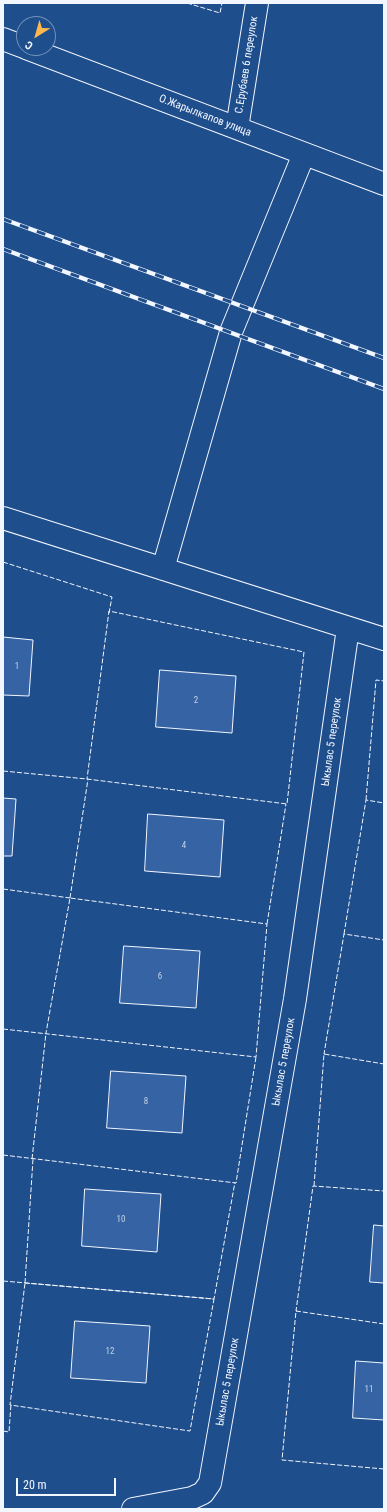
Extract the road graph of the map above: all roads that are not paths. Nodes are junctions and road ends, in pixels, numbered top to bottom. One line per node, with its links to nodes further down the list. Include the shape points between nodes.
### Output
1 (257, 3): 5 (street, С.Ерубаев 6 переулок)
2 (3, 39): 3 (street, О.Жарылкапов улица)
3 (16, 44)
4 (46, 56): 5 (street, О.Жарылкапов улица)
5 (237, 128): 6 (street, О.Жарылкапов улица)
6 (304, 154): 7 (street, О.Жарылкапов улица); 9 (street, via 231,332)
7 (384, 184)
8 (3, 518): 9 (street)
9 (163, 569): 10 (street)
10 (348, 628): 11 (street); 12 (street, Ыкылас 5 переулок, via 295,999 210,1482 203,1493 192,1498)
11 (384, 639)
12 (134, 1509)

